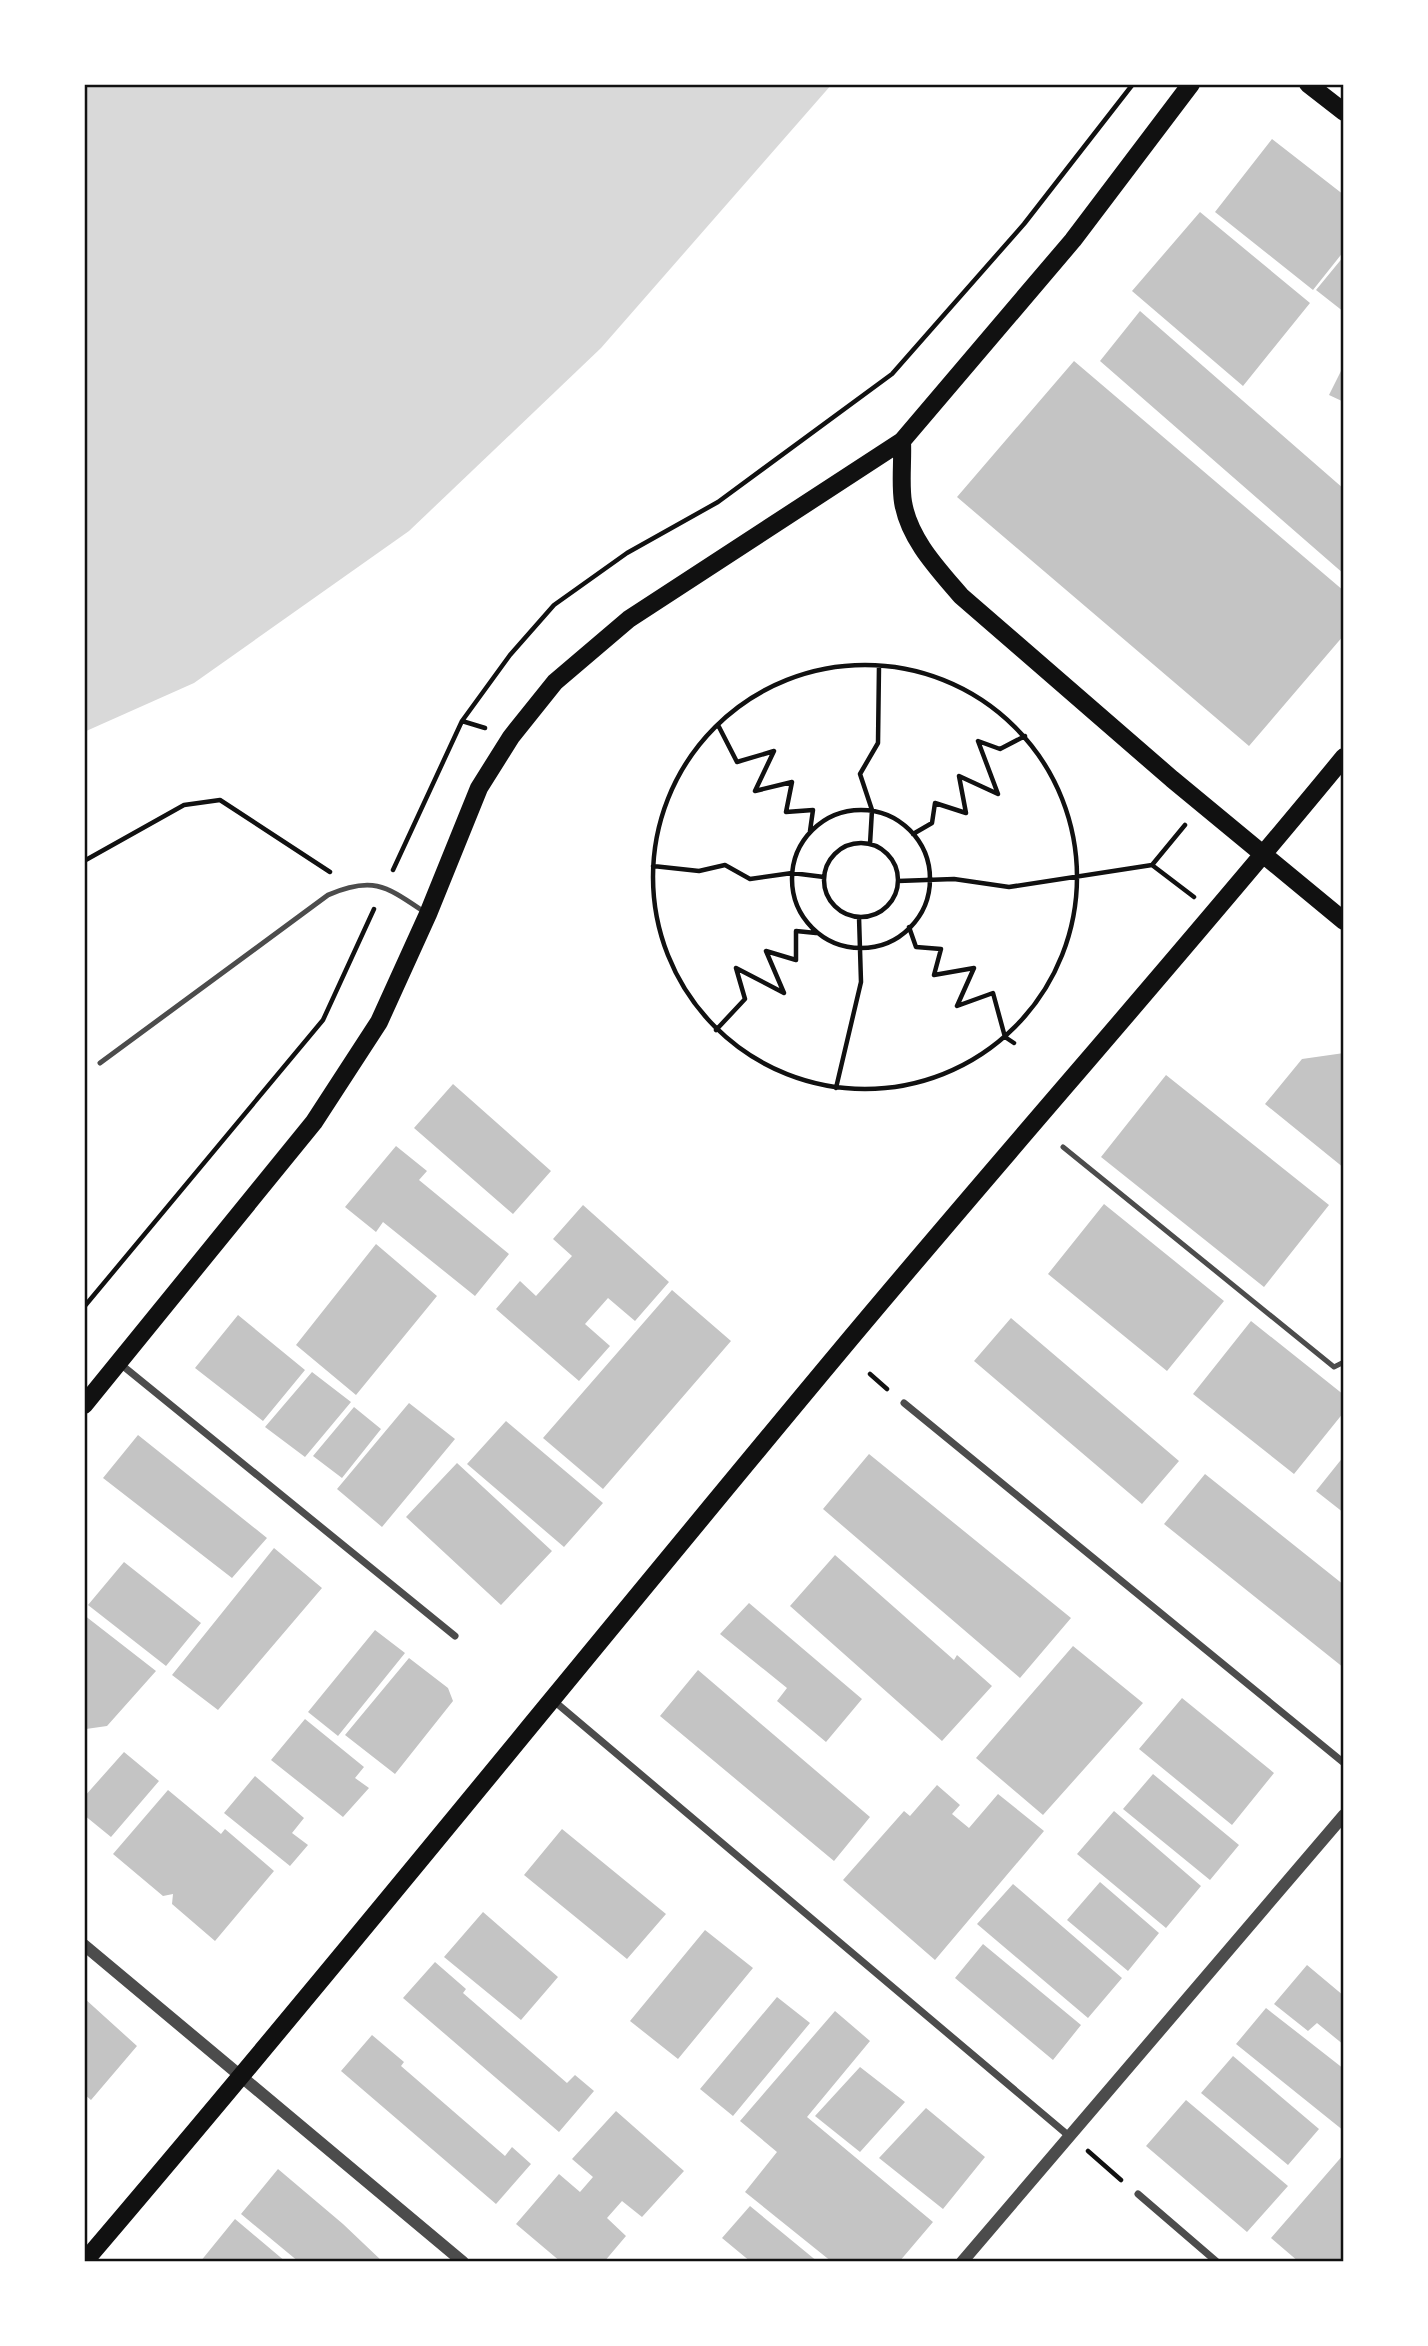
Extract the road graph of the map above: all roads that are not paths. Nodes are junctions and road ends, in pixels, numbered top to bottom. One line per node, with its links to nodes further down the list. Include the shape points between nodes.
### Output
1 (1191, 84): 4 (main road, via 1073,240)
2 (1308, 84): 3 (main road)
3 (1344, 112)
4 (902, 441): 6 (main road, via 903,503 916,537 961,596); 7 (main road, via 629,619 555,682 511,737 480,789)
5 (1344, 757): 6 (main road)
6 (1265, 853): 8 (main road); 16 (main road)
7 (428, 914): 9 (lane, via 386,886 350,886 303,911); 11 (main road, via 379,1022 314,1122)
8 (1344, 921)
9 (100, 1063)
10 (1063, 1147): 12 (lane, via 1334,1367)
11 (118, 1362): 14 (main road); 15 (street)
12 (1344, 1362)
13 (904, 1403): 17 (street)
14 (84, 1405)
15 (455, 1636)
16 (551, 1698): 20 (main road); 21 (street)
17 (1344, 1763)
18 (1344, 1815): 21 (street)
19 (84, 1945): 20 (street)
20 (242, 2073): 23 (main road); 24 (street)
21 (1069, 2136): 25 (street)
22 (1138, 2194): 26 (street)
23 (84, 2262)
24 (463, 2262)
25 (962, 2262)
26 (1217, 2262)

